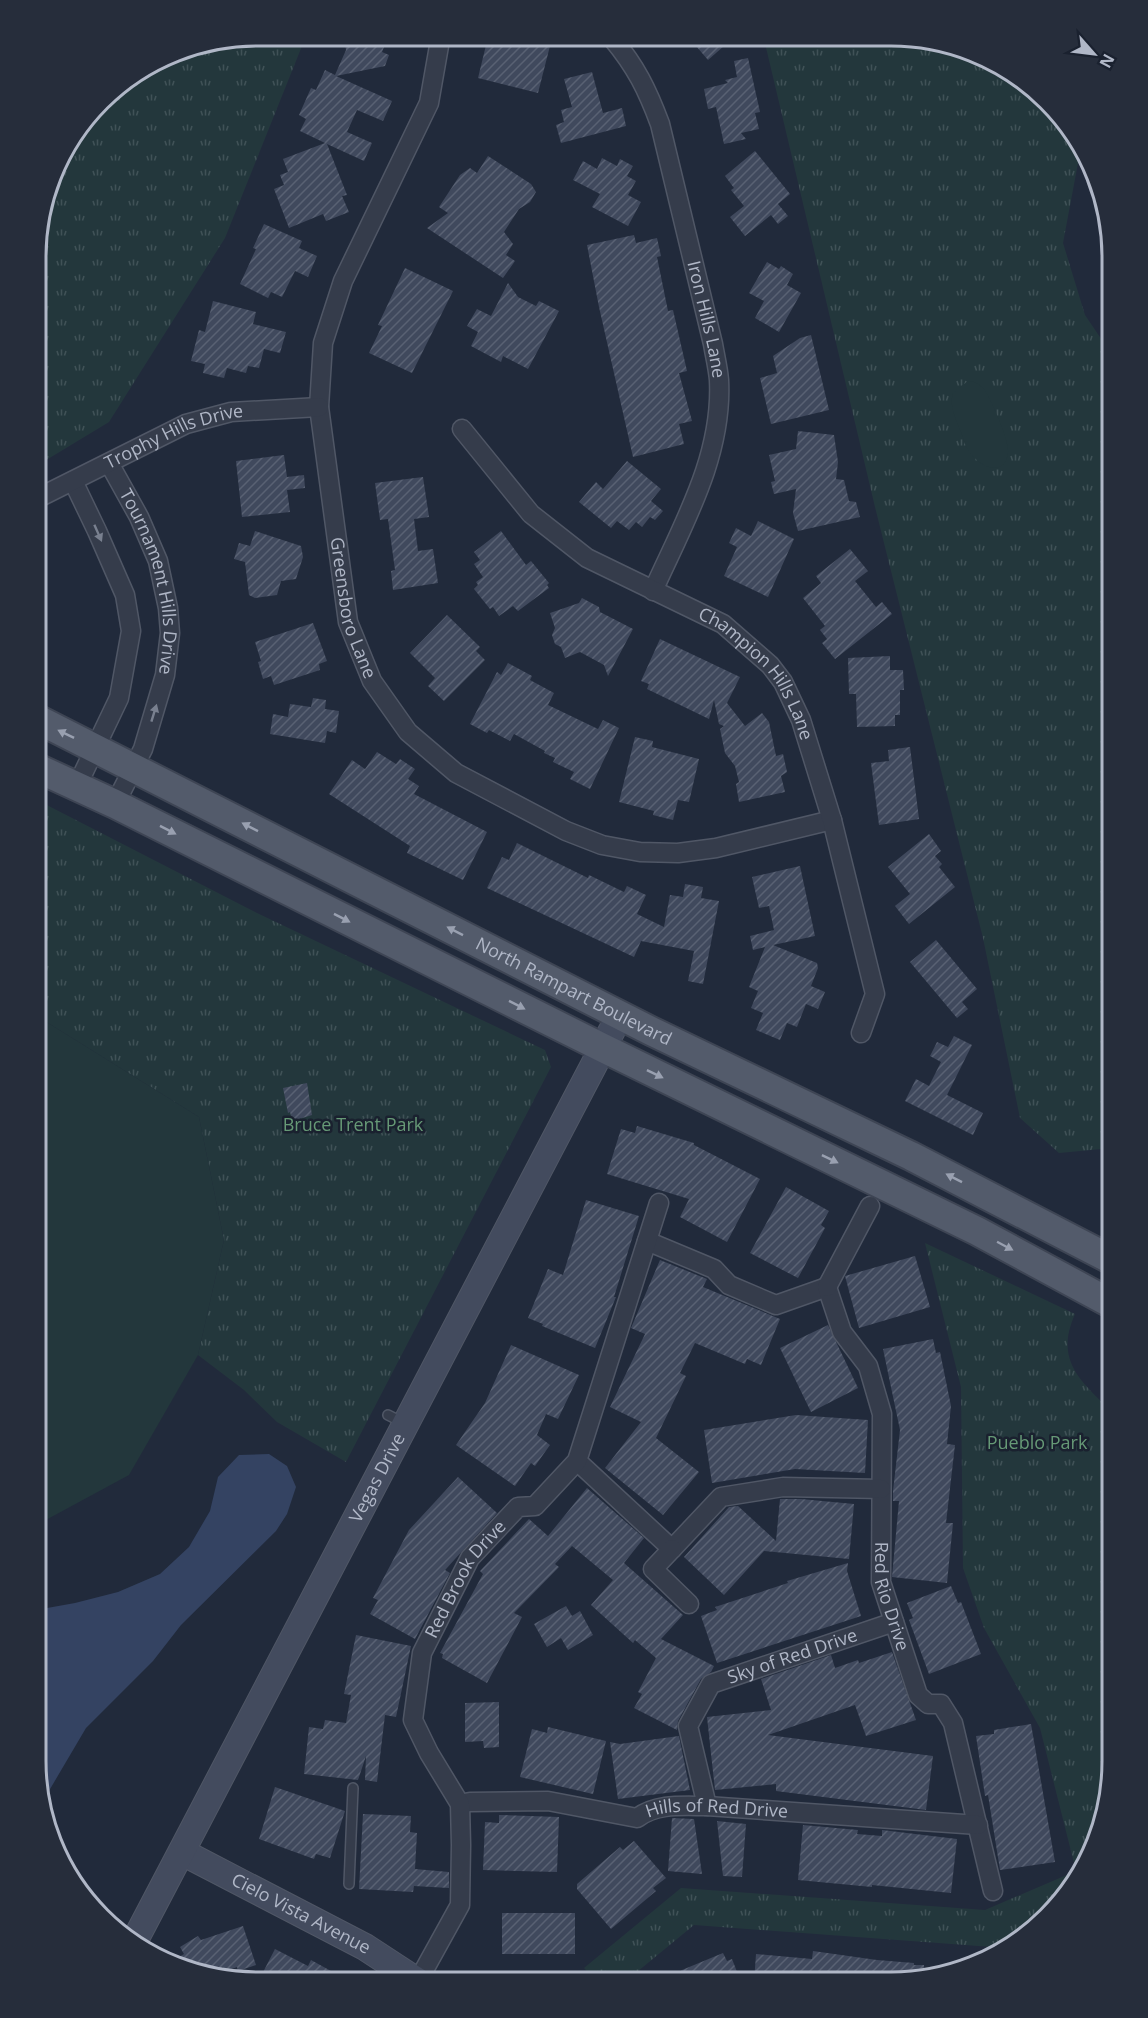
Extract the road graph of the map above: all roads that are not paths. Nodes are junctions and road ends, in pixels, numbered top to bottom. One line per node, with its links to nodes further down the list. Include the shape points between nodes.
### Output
1 (623, 46): 8 (street, Iron Hills Lane, via 648,91 660,124 719,380 712,453)
2 (439, 47): 3 (street, Greensboro Lane, via 429,103 340,292 323,343)
3 (319, 407): 5 (street, Trophy Hills Drive, via 231,412 186,424); 15 (street, Greensboro Lane, via 348,622 372,681 408,732 456,773 566,831 602,845 640,852 716,848)
4 (462, 429): 8 (street, Champion Hills Lane, via 531,514 586,558)
5 (109, 462): 6 (street, Trophy Hills Drive); 11 (street, Tournament Hills Drive, one-way to 5, via 143,749 165,675 169,624 158,561)
6 (73, 481): 7 (street, Trophy Hills Drive); 10 (street, Tournament Hills Drive, one-way to 10, via 125,595 131,631 118,698)
7 (46, 494)
8 (653, 591): 15 (street, Champion Hills Lane, via 723,624 770,665 801,720)
9 (46, 723): 10 (main road, North Rampart Boulevard, one-way to 9)
10 (96, 748): 11 (main road, North Rampart Boulevard); 13 (street, Tournament Hills Drive)
11 (133, 768): 14 (street, Tournament Hills Drive); 16 (main road, North Rampart Boulevard, one-way to 11)
12 (46, 772): 13 (main road, North Rampart Boulevard)
13 (78, 786): 14 (main road, North Rampart Boulevard)
14 (115, 804): 18 (main road, North Rampart Boulevard, one-way to 18)
15 (832, 820): 17 (street, Champion Hills Lane, via 875,994)
16 (620, 1015): 18 (main road, Vegas Drive); 22 (main road, North Rampart Boulevard, one-way to 16, via 911,1156)
17 (861, 1033)
18 (603, 1048): 19 (main road, North Rampart Boulevard, one-way to 19); 34 (main road, Vegas Drive, via 397,1419)
19 (875, 1195): 23 (street); 24 (main road, North Rampart Boulevard, one-way to 24, via 1062,1276)
20 (659, 1203): 21 (street, Red Brook Drive)
21 (647, 1241): 23 (street, via 714,1269 729,1285 777,1305); 25 (street, Red Brook Drive)
22 (1101, 1254)
23 (827, 1287): 26 (street, Red Rio Drive, via 842,1332 868,1366 882,1414)
24 (1101, 1298)
25 (577, 1461): 27 (street); 31 (street, Red Brook Drive, via 536,1506 518,1507 470,1558 422,1653 413,1720)
26 (881, 1489): 27 (street, via 783,1487 720,1497); 29 (street, Red Rio Drive, via 881,1582)
27 (672, 1549): 28 (street, via 652,1569)
28 (689, 1604)
29 (894, 1622): 32 (street, Sky of Red Drive, via 711,1684 688,1726); 33 (street, Red Rio Drive, via 918,1695 928,1704 941,1704 952,1723)
30 (353, 1788): 35 (lane)
31 (460, 1804): 32 (street, Hills of Red Drive, via 548,1801 636,1818 669,1805); 39 (street, via 460,1905)
32 (706, 1806): 33 (street, Hills of Red Drive)
33 (978, 1825): 36 (street, Red Rio Drive)
34 (182, 1852): 37 (main road, Vegas Drive); 38 (main road, Cielo Vista Avenue, via 365,1947)
35 (349, 1884)
36 (993, 1891)
37 (138, 1935)
38 (403, 1972)
39 (422, 1972)

